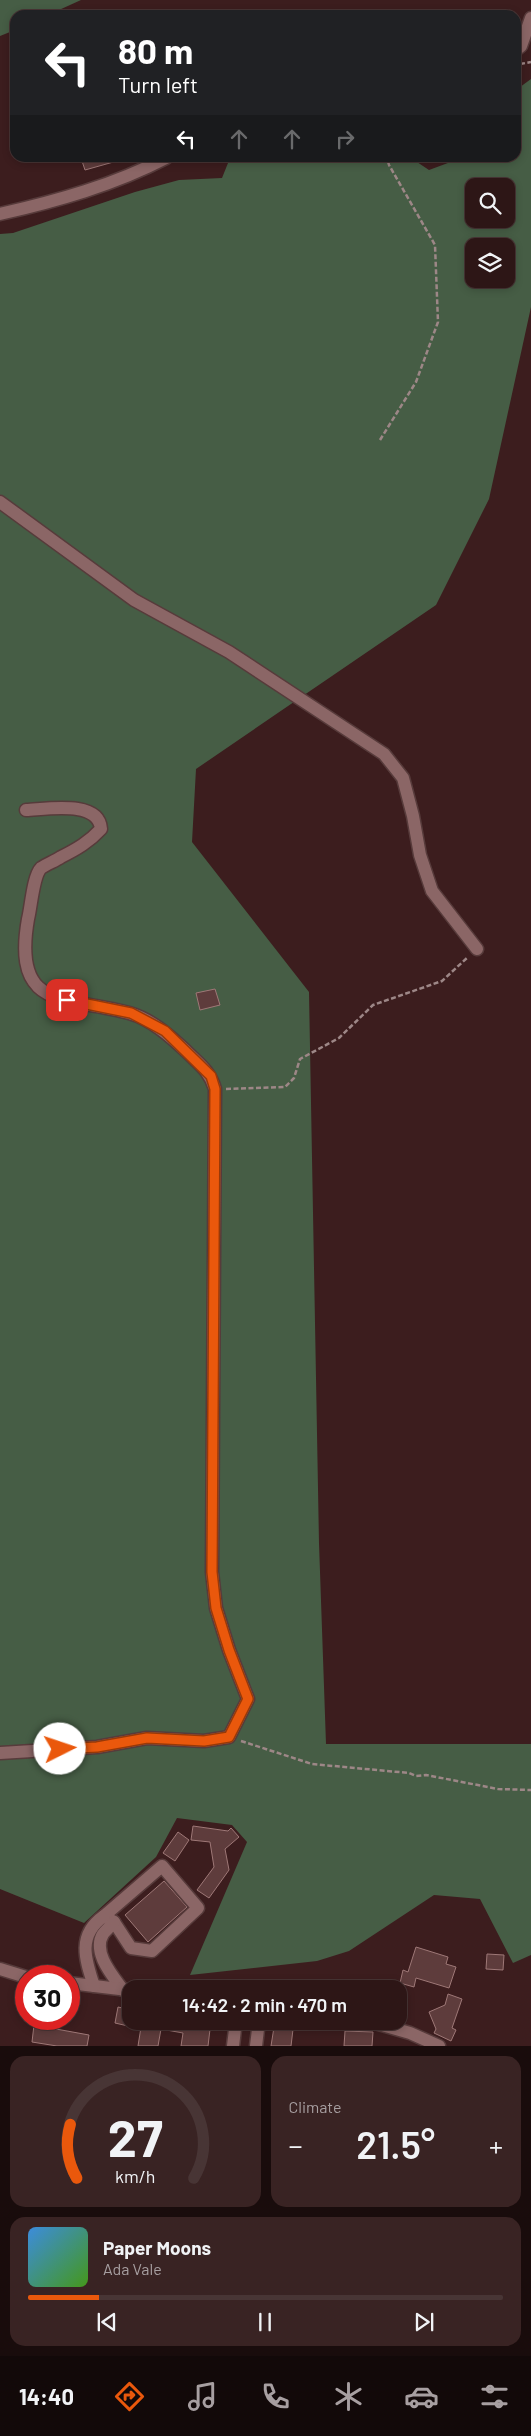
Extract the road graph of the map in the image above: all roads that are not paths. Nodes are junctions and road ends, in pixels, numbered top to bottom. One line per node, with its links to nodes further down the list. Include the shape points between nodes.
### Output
1 (531, 18): 2 (street)
2 (521, 46)
3 (158, 162): 4 (street, via 98,188)
4 (0, 214)
5 (0, 502): 7 (street, via 134,600 229,652 384,754 403,778 420,855 432,890)
6 (26, 810): 8 (street, via 81,808 96,815 102,829 88,843 40,869 35,880 25,939 24,954 31,980 51,996 131,1013 165,1031 211,1076 215,1089 212,1572 216,1608 248,1699 229,1737 204,1741 147,1738 97,1747)
7 (477, 950)
8 (0, 1753)
9 (109, 1919): 9 (street, via 131,1948 152,1951 198,1908 162,1866); 13 (street, via 99,1947 108,1970); 14 (street, via 92,1924 86,1935 87,1966)
10 (0, 1969): 11 (street)
11 (15, 1973)
12 (80, 1984): 14 (street)
13 (122, 1985)
14 (94, 1986): 15 (street)
15 (122, 1989)
16 (235, 2030): 19 (street)
17 (258, 2030): 20 (street)
18 (400, 2030): 21 (street)
19 (233, 2046)
20 (256, 2046)
21 (439, 2046)

